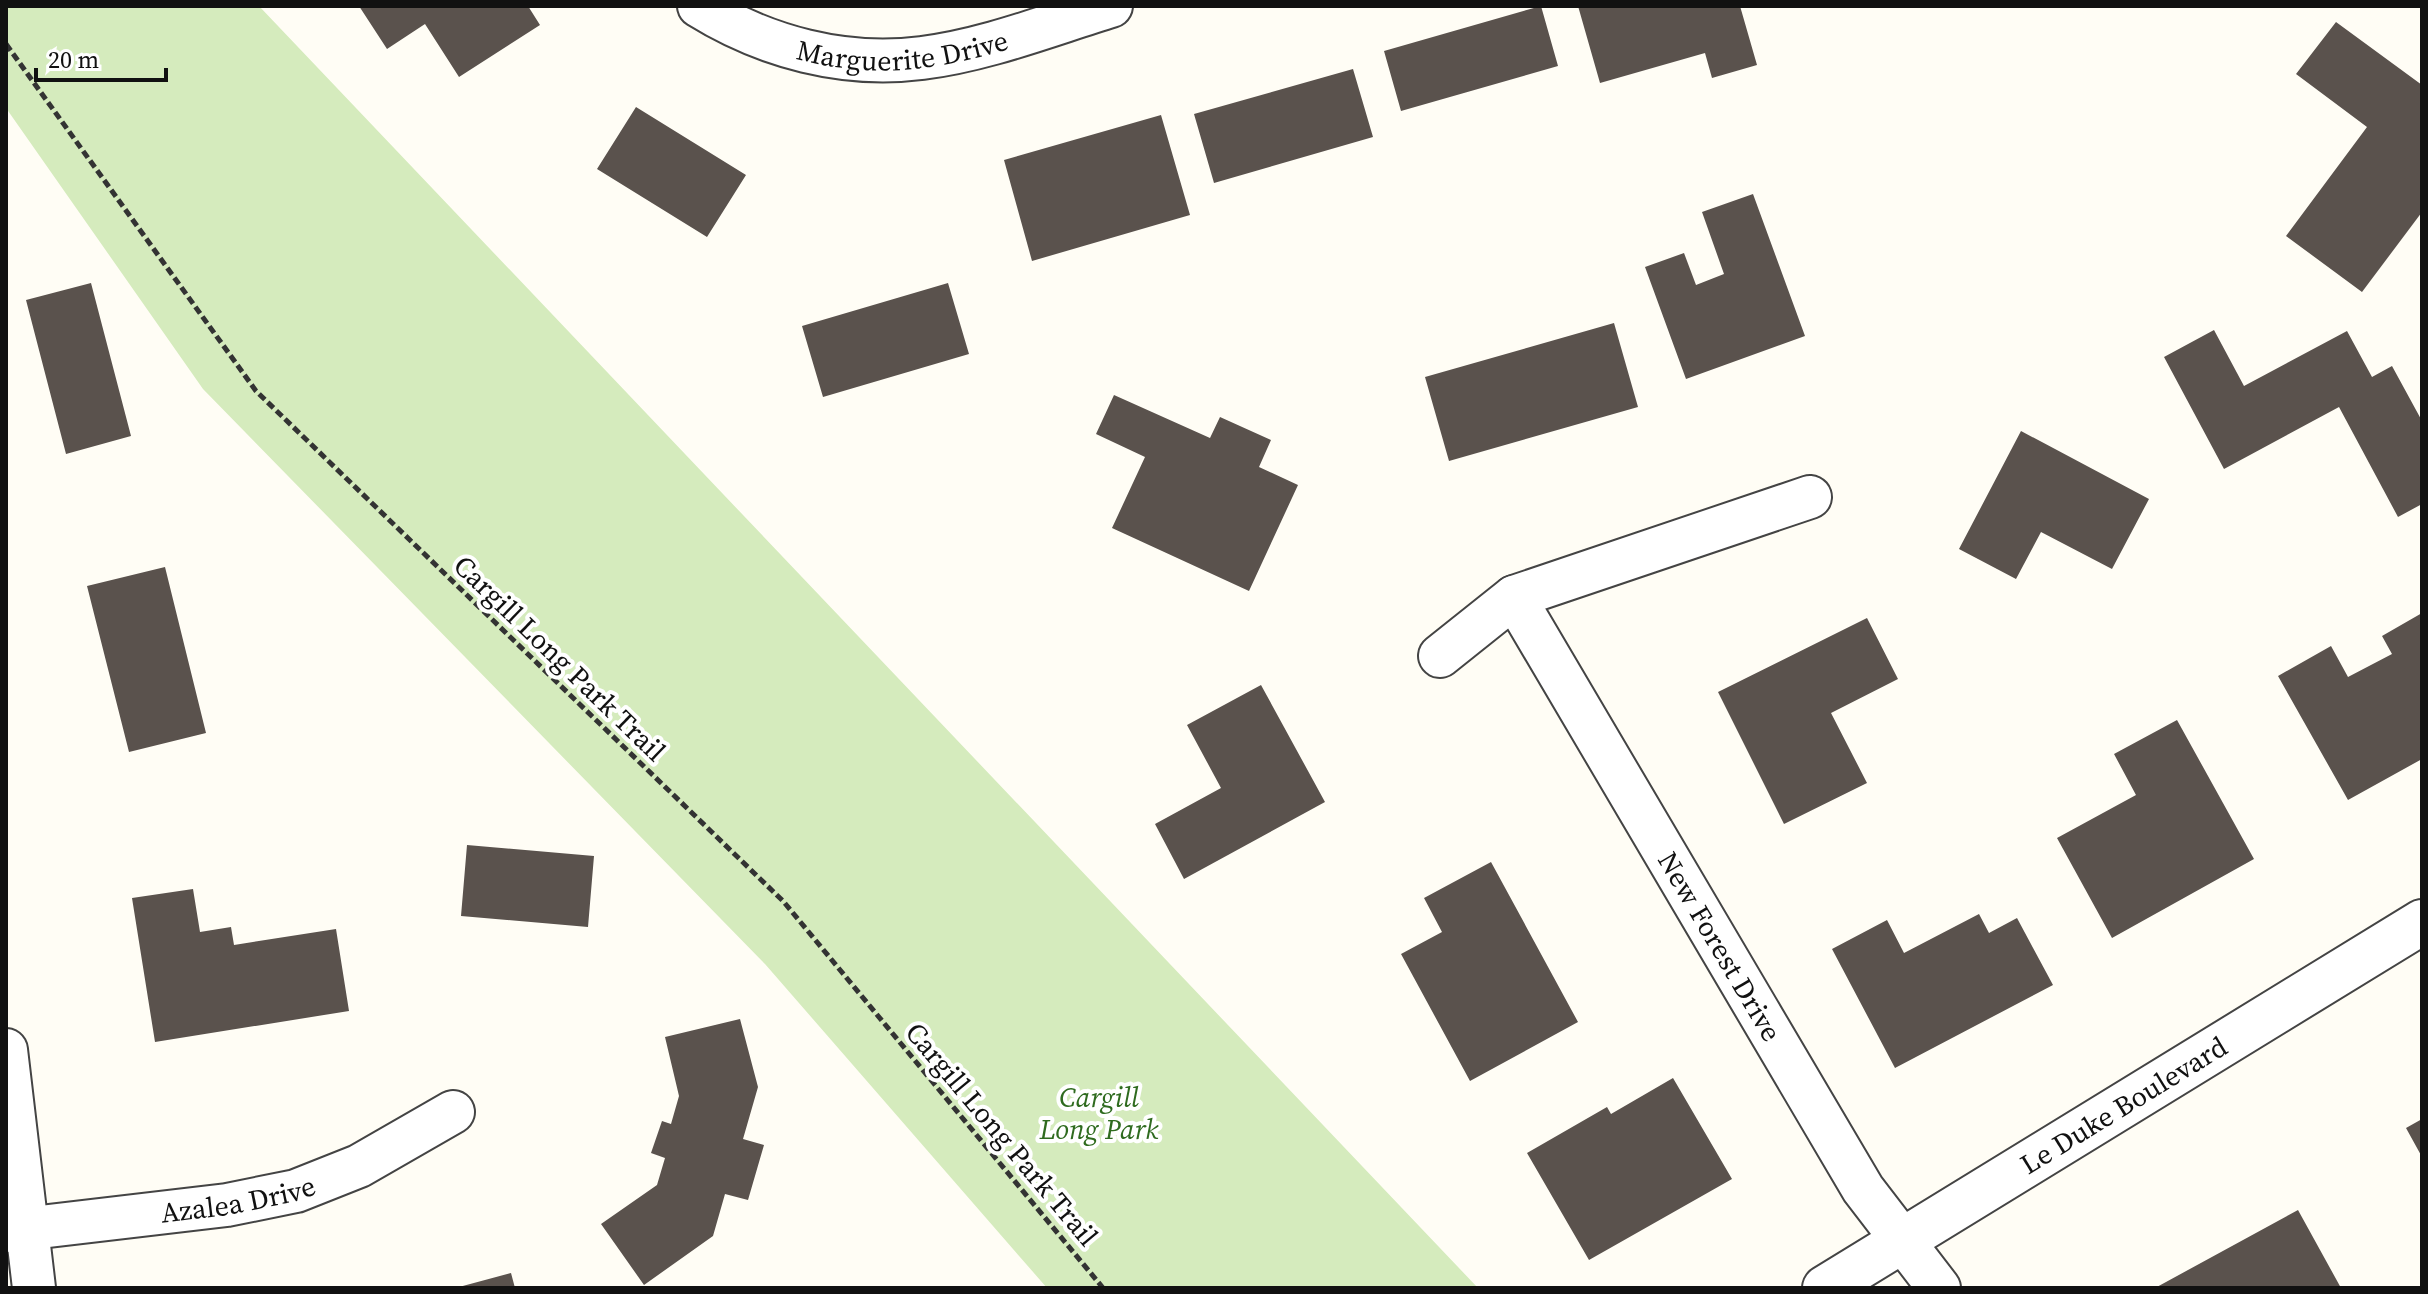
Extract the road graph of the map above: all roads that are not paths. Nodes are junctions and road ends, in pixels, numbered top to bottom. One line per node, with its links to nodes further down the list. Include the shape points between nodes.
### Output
1 (699, 6): 2 (street, Marguerite Drive, via 760,39 876,60 962,51)
2 (1111, 6)
3 (1810, 497): 4 (street)
4 (1514, 597): 5 (street); 10 (street, New Forest Drive, via 1863,1189)
5 (1440, 656)
6 (2422, 922): 10 (street, Le Duke Boulevard)
7 (6, 1050): 9 (street)
8 (453, 1112): 9 (street, Azalea Drive, via 359,1166 296,1191 227,1205)
9 (16, 1229): 11 (street)
10 (1903, 1240): 12 (street, Le Duke Boulevard); 13 (street, New Forest Drive)
11 (34, 1288)
12 (1825, 1288)
13 (1939, 1288)

